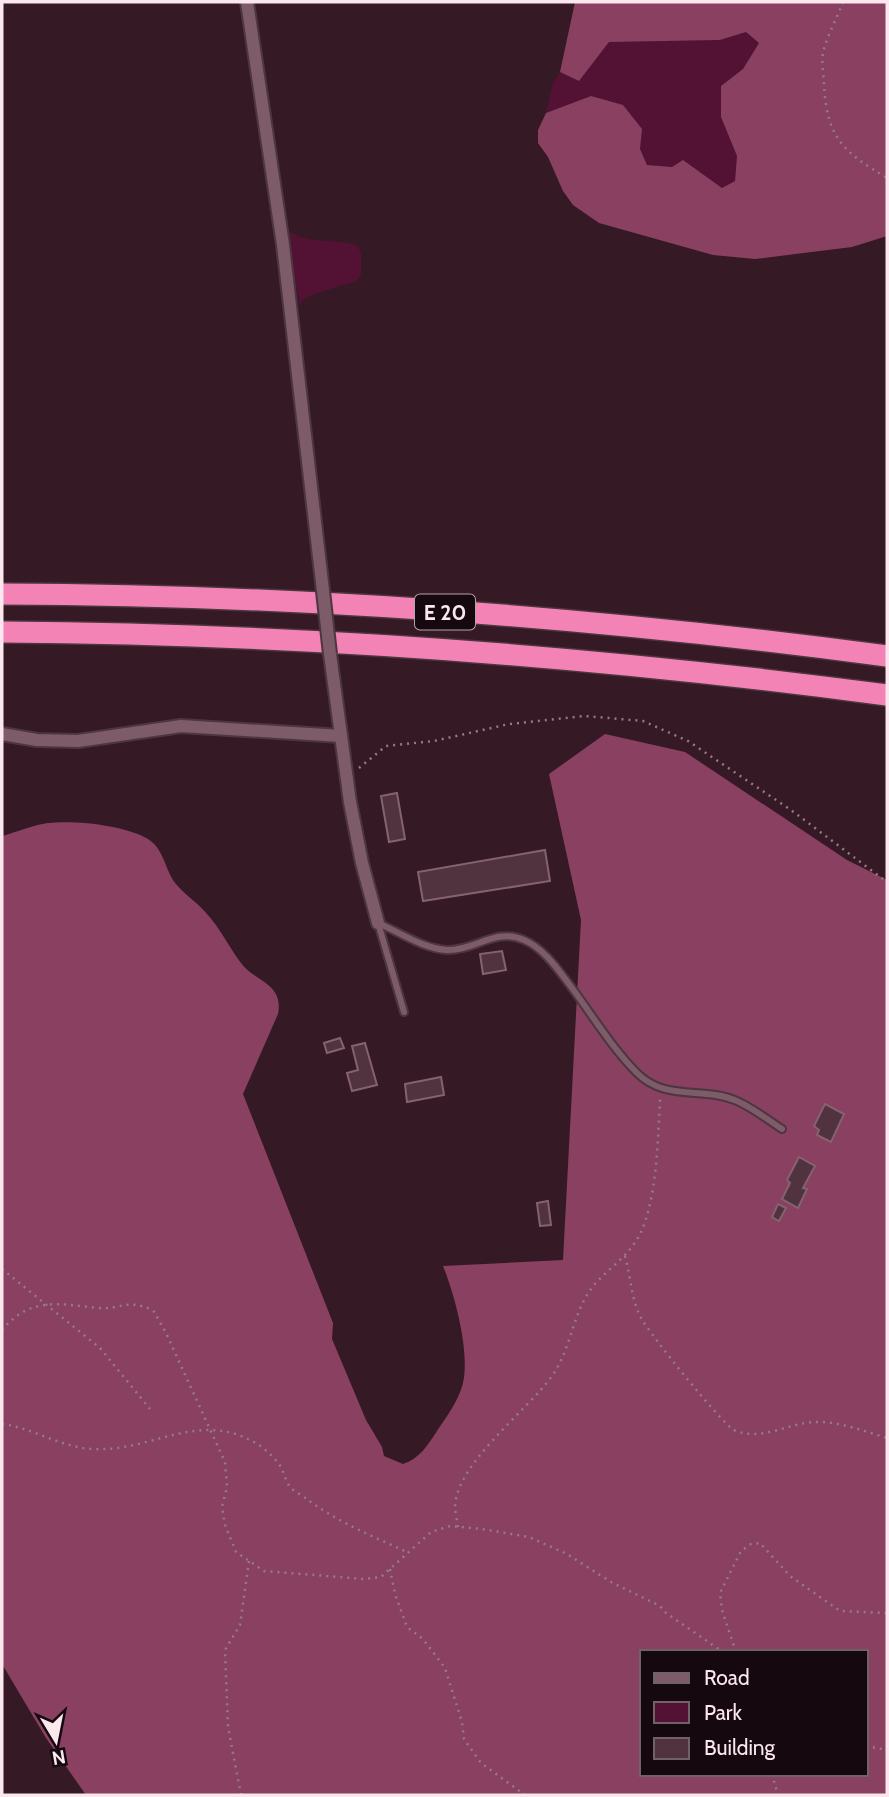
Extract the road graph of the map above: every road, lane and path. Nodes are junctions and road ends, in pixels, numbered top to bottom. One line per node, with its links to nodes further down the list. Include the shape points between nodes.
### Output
1 (247, 2): 9 (street, bridge, via 283,245)
2 (843, 2): 3 (path, via 822,54 829,122 839,144)
3 (887, 178)
4 (2, 593): 6 (highway, E 20, via 403,607 649,628)
5 (2, 632): 7 (highway, E 20, via 245,638 454,650 701,672)
6 (887, 656)
7 (887, 695)
8 (2, 734): 9 (street, via 78,741 181,726)
9 (341, 736): 10 (street)
10 (348, 786): 11 (path, via 361,764 386,746 585,716 643,721 688,741); 12 (street)
11 (887, 882)
12 (378, 923): 13 (lane); 14 (lane, via 446,950 503,936 526,940 557,969 636,1072)
13 (404, 1012)
14 (661, 1089): 15 (lane, via 737,1101); 16 (path, via 648,1213)
15 (782, 1129)
16 (625, 1256): 23 (path, via 642,1320 735,1430 756,1433 812,1422); 24 (path, via 594,1285 577,1312 552,1375 460,1483 455,1506)
17 (2, 1269): 18 (path)
18 (45, 1304): 19 (path, via 23,1310); 20 (path, via 100,1348); 22 (path, via 100,1308 127,1303 153,1310)
19 (2, 1330)
20 (150, 1409)
21 (2, 1424): 22 (path, via 62,1444 95,1449 135,1446)
22 (209, 1428): 25 (path, via 250,1440 279,1464 291,1488 324,1512); 26 (path, via 227,1472 222,1507 225,1525 236,1552)
23 (887, 1438)
24 (458, 1527): 25 (path, via 431,1532); 29 (path, via 529,1537 567,1554 660,1606)
25 (407, 1552): 27 (path)
26 (250, 1561): 27 (path, via 264,1571 364,1579 381,1577); 34 (path, via 240,1625 225,1650 228,1727)
27 (390, 1569): 35 (path, via 407,1627 423,1639 445,1668 464,1739 481,1763)
28 (887, 1613): 30 (path, via 840,1611 790,1576 760,1543 751,1544 741,1551 720,1593)
29 (720, 1650)
30 (735, 1650)
31 (868, 1746): 32 (path)
32 (887, 1750)
33 (773, 1776): 36 (path)
34 (241, 1795)
35 (525, 1795)
36 (778, 1795)

